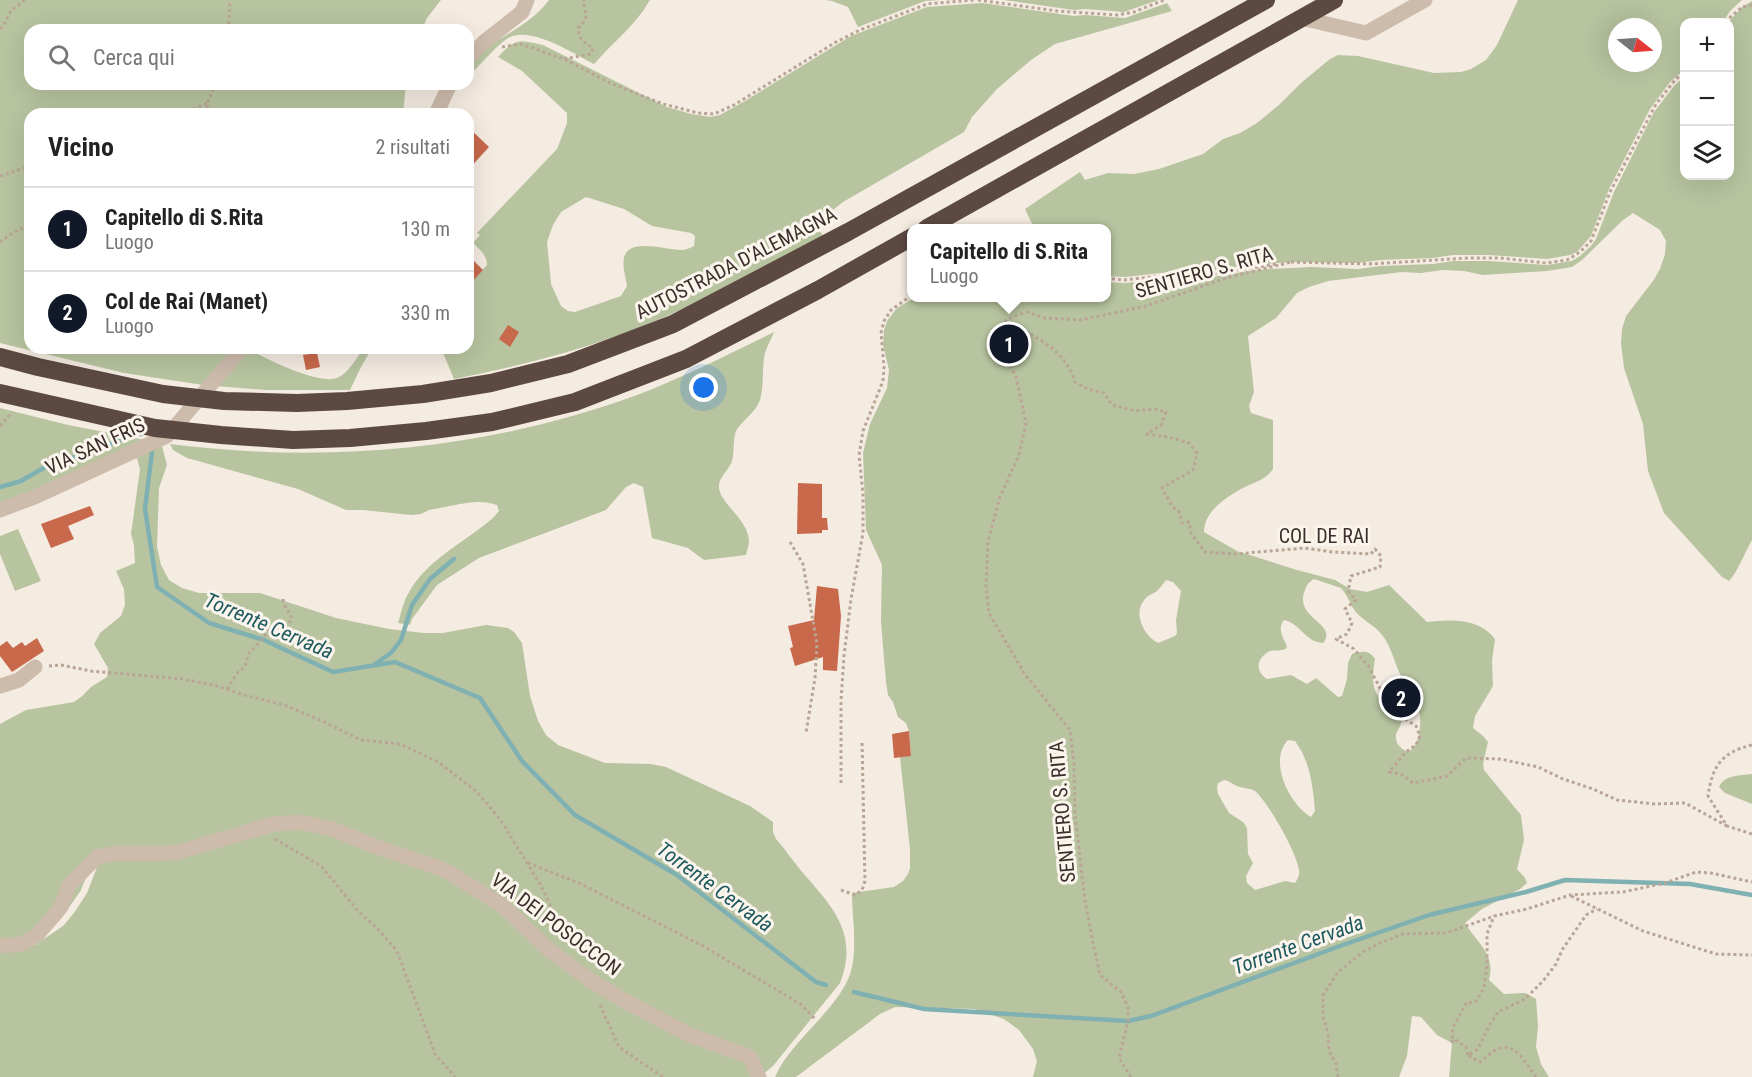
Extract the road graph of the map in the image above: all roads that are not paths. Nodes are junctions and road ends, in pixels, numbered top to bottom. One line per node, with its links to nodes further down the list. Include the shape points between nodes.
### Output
1 (526, 0): 6 (street, via 522,12)
2 (1266, 0): 12 (highway, AUTOSTRADA D'ALEMAGNA, via 848,232 673,324 568,364 491,383 423,394 297,403 163,394)
3 (1334, 0): 5 (highway)
4 (1425, 0): 5 (street, via 1366,33)
5 (1301, 18): 9 (highway)
6 (474, 52)
7 (447, 90): 8 (street)
8 (439, 108)
9 (934, 224)
10 (907, 240): 13 (highway, via 686,359 575,402 492,422 350,438 292,440 156,428)
11 (237, 354): 14 (street, VIA SAN FRIS, via 167,436)
12 (0, 357)
13 (0, 393)
14 (0, 510)
15 (35, 668): 16 (street, via 20,680)
16 (0, 686)
17 (0, 946): 18 (street, VIA DEI POSOCCON, via 22,944 39,934 61,907 69,885 97,857 175,853 274,824 299,822 332,829 445,870 503,906 548,949 590,980 690,1035 750,1057)
18 (759, 1077)

